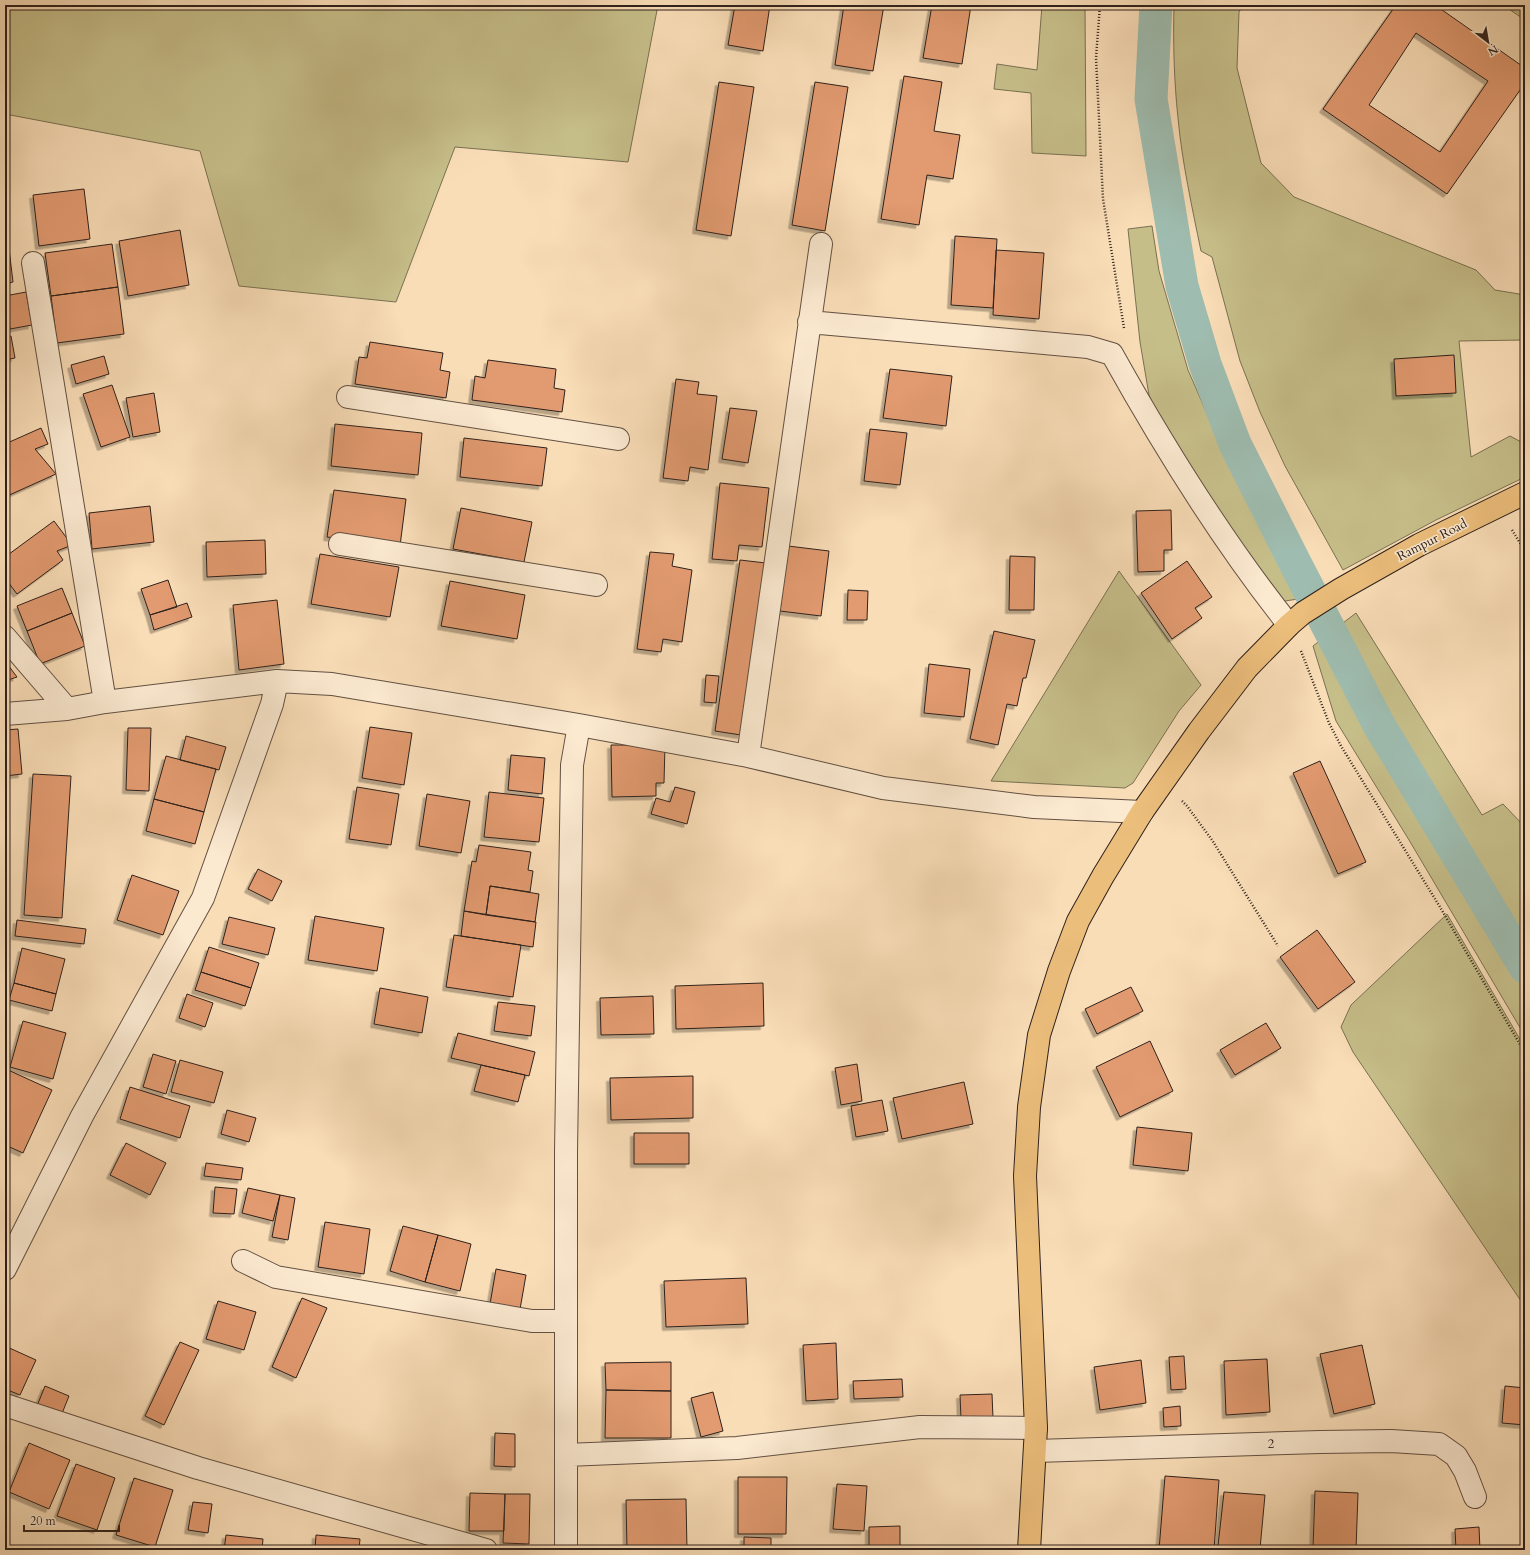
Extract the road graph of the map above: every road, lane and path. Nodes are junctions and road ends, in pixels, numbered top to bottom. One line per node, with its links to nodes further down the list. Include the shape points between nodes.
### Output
1 (1100, 5): 5 (path, via 1096,58 1104,199)
2 (821, 244): 4 (street)
3 (33, 263): 14 (street)
4 (810, 322): 11 (street, via 1088,347 1112,354 1201,504 1260,589); 18 (street)
5 (1124, 332)
6 (348, 397): 7 (street)
7 (618, 439)
8 (1525, 494): 11 (main road, Rampur Road, via 1419,545 1341,589)
9 (340, 544): 10 (street)
10 (596, 585)
11 (1296, 619): 19 (main road, Rampur Road, via 1247,668); 22 (path, via 1306,660 1329,723 1341,746 1440,907)
12 (5, 637): 15 (street)
13 (277, 681): 14 (street); 17 (street, via 332,684); 24 (street, via 272,704 204,898 82,1116)
14 (105, 702): 15 (street)
15 (66, 709): 16 (street)
16 (5, 714)
17 (579, 725): 18 (street); 25 (street, via 572,765)
18 (748, 756): 20 (street, via 882,788 1034,806)
19 (1161, 784): 20 (main road, Rampur Road); 21 (path, via 1187,806 1212,840)
20 (1142, 812): 27 (main road, Rampur Road, via 1078,921 1039,1035 1029,1107 1025,1176)
21 (1278, 946)
22 (1525, 1053)
23 (243, 1261): 25 (street, via 276,1277 532,1321)
24 (5, 1270)
25 (566, 1321): 29 (street)
26 (5, 1404): 31 (street, via 198,1468)
27 (1036, 1428): 28 (main road, Rampur Road); 29 (street, via 920,1427 737,1448)
28 (1036, 1451): 30 (street, 2, via 1392,1441 1439,1444 1456,1456 1465,1471); 33 (main road, Rampur Road)
29 (566, 1455): 32 (street)
30 (1475, 1498)
31 (486, 1550)
32 (566, 1550)
33 (1029, 1550)

